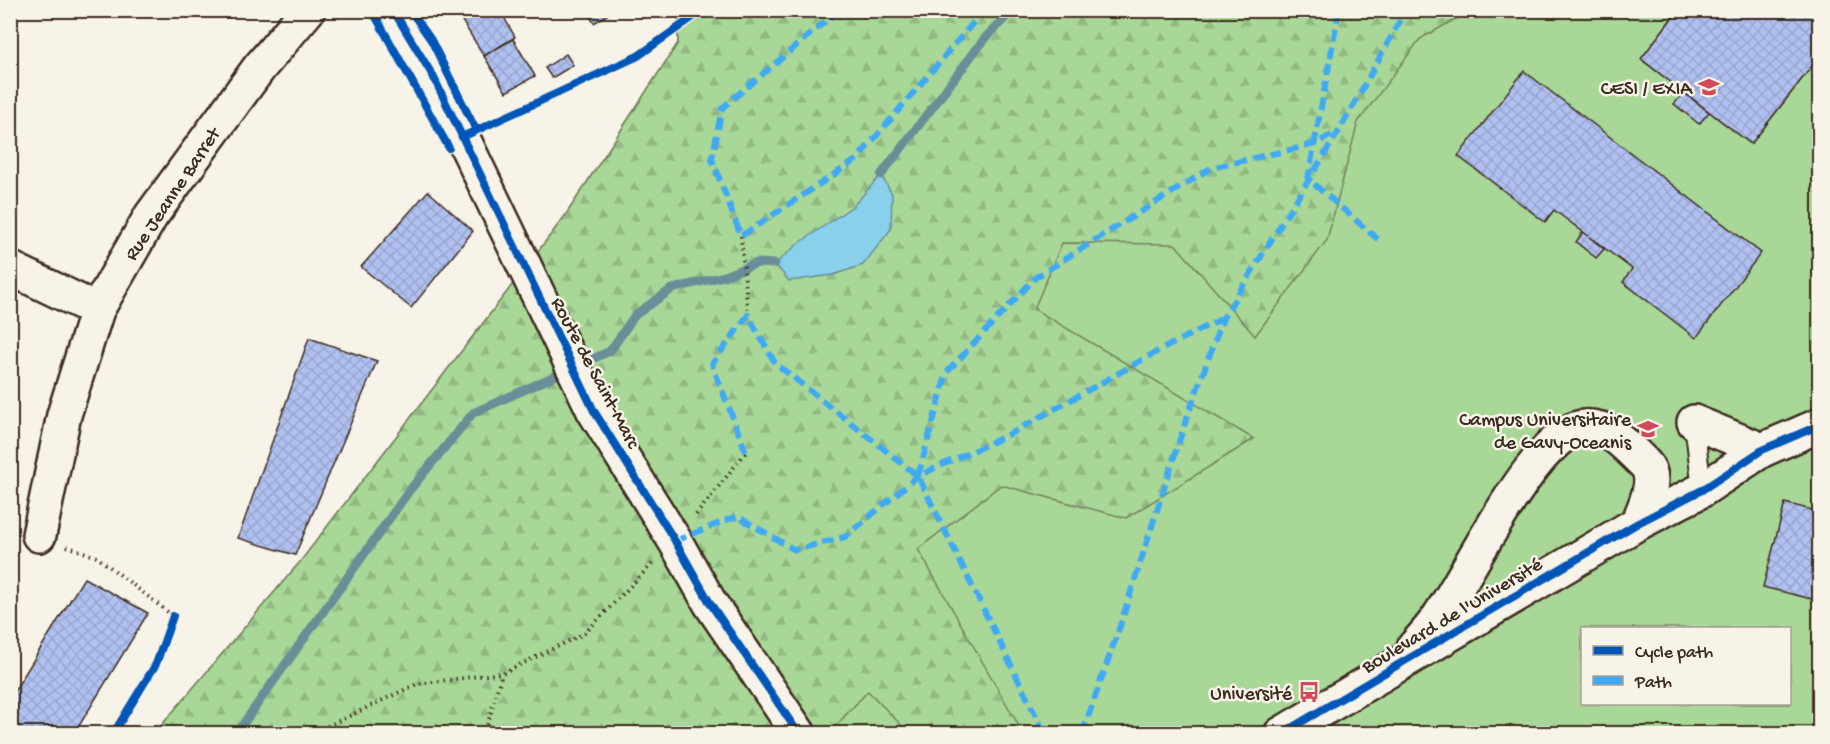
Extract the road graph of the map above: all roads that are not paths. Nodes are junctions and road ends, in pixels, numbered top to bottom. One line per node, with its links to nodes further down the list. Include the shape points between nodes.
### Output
1 (308, 10): 4 (street, Rue Jeanne Barret, via 259,68 151,216)
2 (393, 10): 12 (street, Route de Saint-Marc, via 433,76 589,402 710,603)
3 (10, 268): 4 (street)
4 (97, 310): 10 (street, Rue Jeanne Barret, via 64,415)
5 (1694, 422): 7 (street); 8 (lane)
6 (1820, 425): 7 (street)
7 (1762, 450): 8 (street)
8 (1702, 490): 9 (street)
9 (1638, 523): 11 (street, Boulevard de l'Université); 11 (street, Boulevard de l'Université, via 1651,492 1648,466 1603,429 1582,426 1550,446 1526,475 1440,616)
10 (39, 535)
11 (1399, 664): 13 (street, Boulevard de l'Université)
12 (799, 734)
13 (1281, 734)

